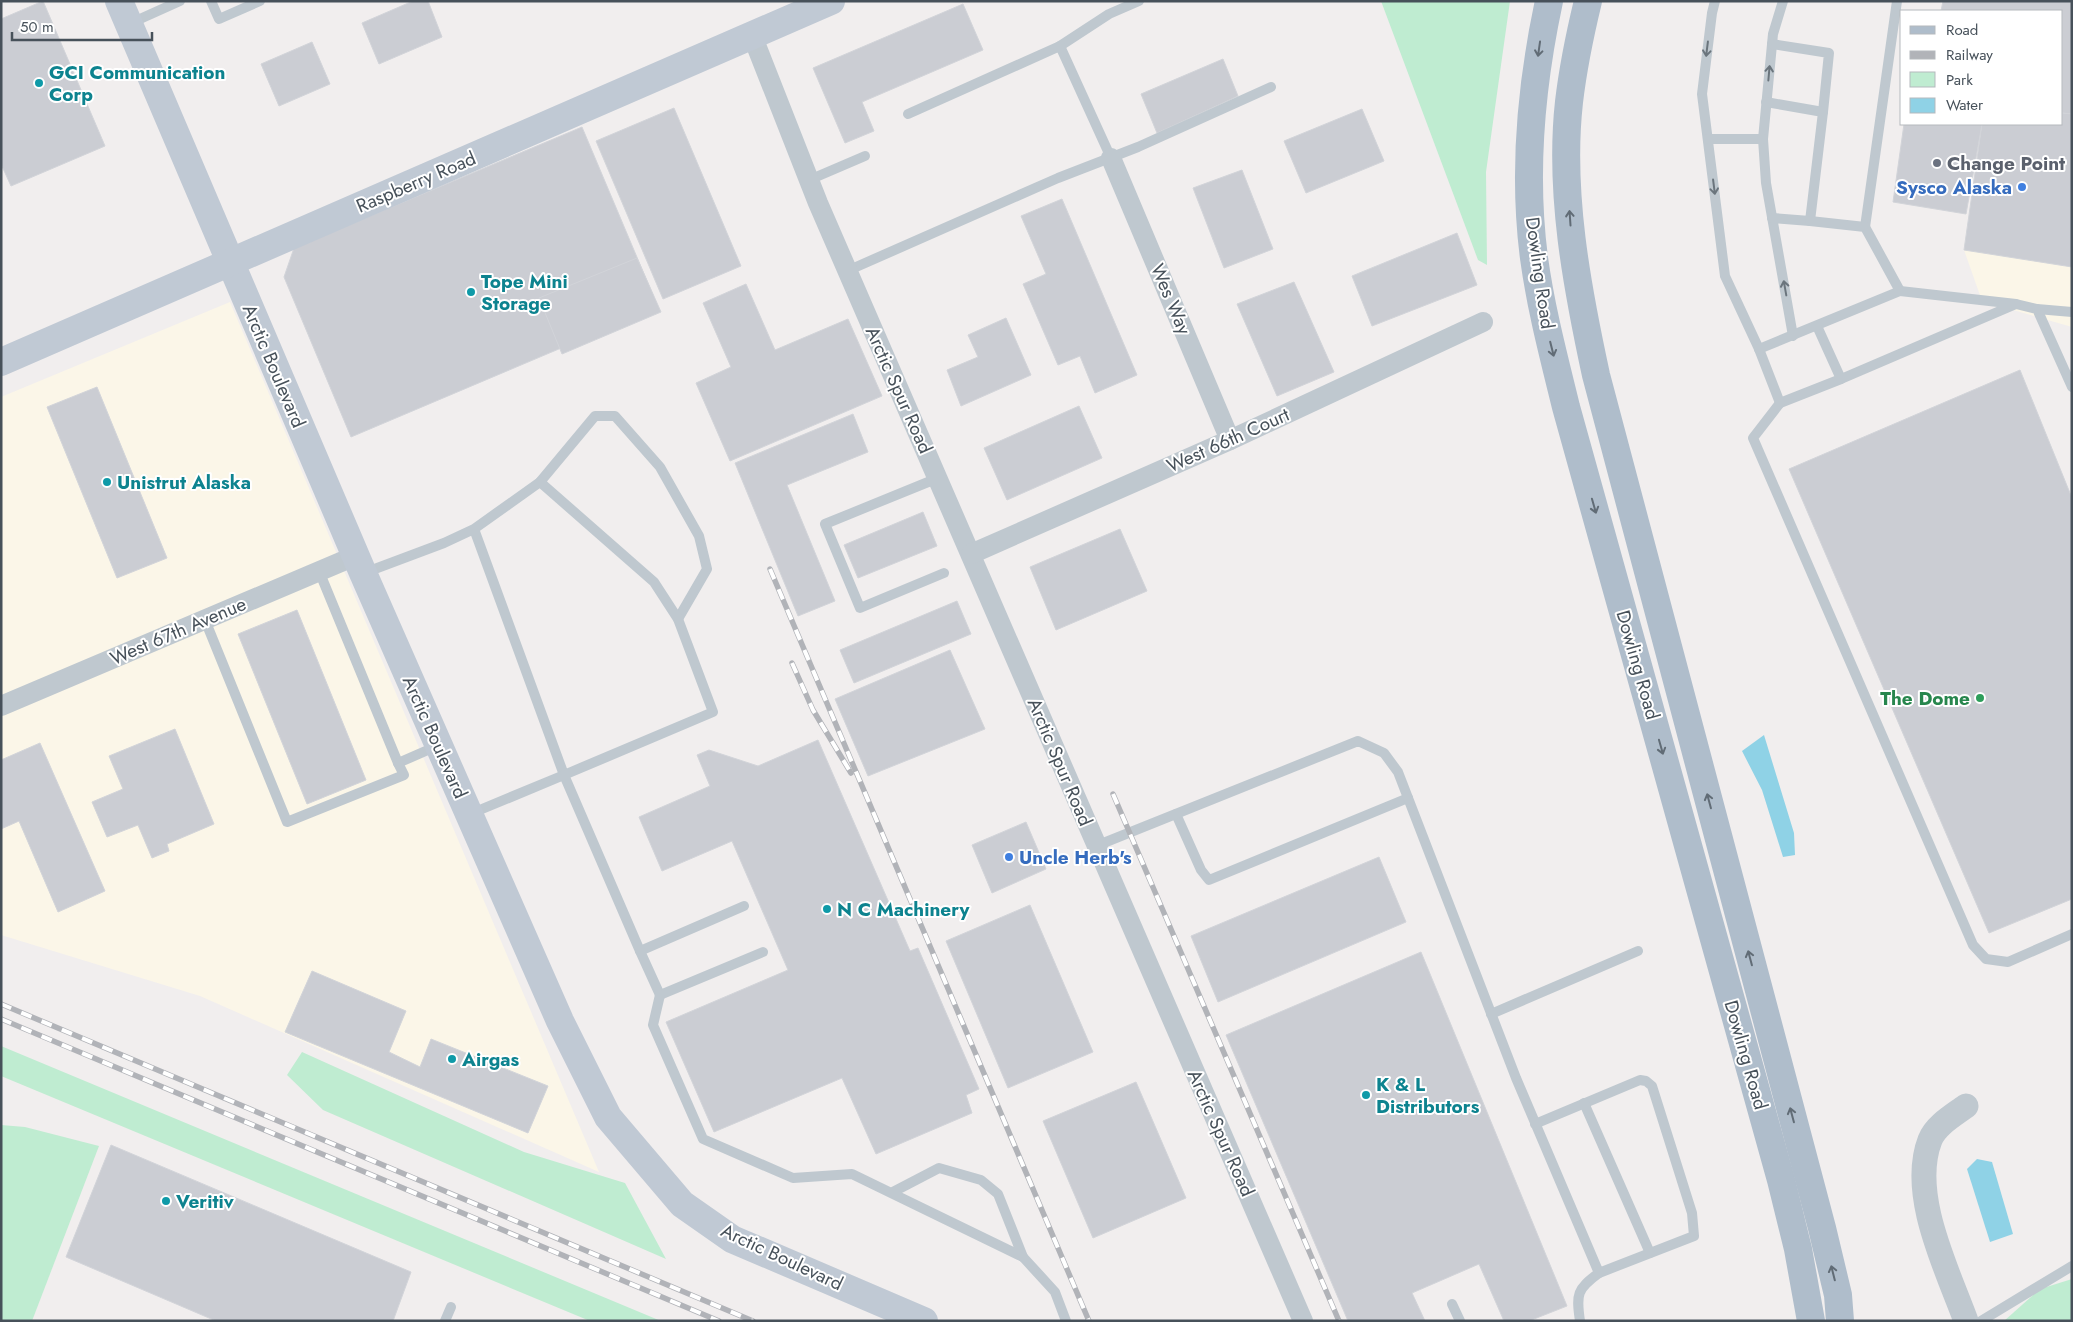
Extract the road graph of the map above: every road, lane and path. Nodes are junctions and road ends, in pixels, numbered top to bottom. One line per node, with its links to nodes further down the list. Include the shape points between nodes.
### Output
1 (180, 1): 11 (lane)
2 (211, 1): 3 (lane, via 219,19)
3 (260, 1)
4 (831, 1): 12 (main road, Raspberry Road)
5 (1139, 1): 14 (lane, via 1109,14)
6 (1548, 1): 82 (main road, Dowling Road, one-way to 82, via 1530,130 1534,257 1546,326 1781,1180)
7 (1588, 1): 83 (main road, Dowling Road, one-way to 7, via 1838,1295 1822,1228 1598,384 1581,308 1572,239 1567,137 1573,75)
8 (1715, 1): 19 (lane, one-way to 19, via 1702,94)
9 (1783, 1): 13 (lane)
10 (1897, 1): 26 (lane)
11 (124, 13): 27 (main road, Arctic Boulevard)
12 (752, 36): 23 (street, Arctic Spur Road); 27 (main road, Raspberry Road)
13 (1772, 44): 16 (lane, one-way to 13); 17 (lane, via 1829,53)
14 (1060, 46): 18 (lane); 22 (lane)
15 (1271, 87): 22 (lane)
16 (1766, 102): 17 (lane); 20 (lane)
17 (1823, 112): 25 (lane)
18 (908, 114)
19 (1708, 139): 20 (lane); 36 (lane, one-way to 36, via 1725,276)
20 (1763, 139): 24 (lane)
21 (865, 156): 23 (lane)
22 (1111, 158): 28 (lane); 41 (street, Wes Way)
23 (808, 180): 28 (street, Arctic Spur Road)
24 (1772, 218): 25 (lane); 35 (lane, one-way to 24)
25 (1810, 221): 26 (lane)
26 (1865, 228): 29 (lane)
27 (230, 262): 37 (main road, Raspberry Road); 46 (main road, Arctic Boulevard)
28 (847, 271): 42 (street, Arctic Spur Road)
29 (1900, 291): 30 (lane); 34 (lane)
30 (2016, 304): 31 (lane); 38 (lane)
31 (2037, 309): 32 (lane); 39 (lane)
32 (2072, 312)
33 (1483, 322): 41 (street, West 66th Court)
34 (1817, 326): 35 (lane); 38 (lane)
35 (1793, 336): 36 (lane)
36 (1759, 349): 40 (lane)
37 (1, 362)
38 (1841, 379): 40 (lane)
39 (2072, 387)
40 (1780, 403): 60 (lane, via 1753,438 1972,945 1986,959 2008,962)
41 (1230, 440): 45 (street, West 66th Court)
42 (938, 478): 45 (street, Arctic Spur Road); 48 (lane, via 824,524 860,608)
43 (540, 482): 44 (lane); 49 (lane, via 654,582); 49 (lane, via 596,416 615,416 660,467 699,536 707,569)
44 (474, 529): 46 (lane, via 444,543); 54 (lane)
45 (971, 554): 58 (street, Arctic Spur Road)
46 (359, 565): 47 (street, West 67th Avenue); 52 (main road, Arctic Boulevard)
47 (319, 571): 50 (street, West 67th Avenue); 53 (lane)
48 (944, 573)
49 (678, 619): 54 (lane, via 713,712)
50 (204, 620): 51 (street, West 67th Avenue); 53 (lane, via 287,822 404,775)
51 (1, 706)
52 (438, 745): 53 (lane); 56 (main road, Arctic Boulevard)
53 (398, 762)
54 (564, 776): 56 (lane); 61 (lane)
55 (1408, 798): 57 (lane, via 1398,772 1384,753 1358,742); 57 (lane, via 1209,880 1201,870); 65 (lane)
56 (469, 814): 77 (main road, Arctic Boulevard, via 560,1021 608,1118 682,1204 732,1239)
57 (1176, 814): 58 (lane)
58 (1096, 846): 79 (street, Arctic Spur Road)
59 (744, 906): 61 (lane)
60 (2072, 934)
61 (640, 950): 64 (lane)
62 (1638, 951): 65 (lane)
63 (763, 952): 64 (lane)
64 (660, 996): 69 (lane, via 653,1025 703,1139 792,1178 852,1174)
65 (1491, 1014): 68 (lane)
66 (1584, 1104): 68 (lane); 70 (lane); 70 (lane, via 1640,1080 1652,1086 1692,1213 1694,1236)
67 (1966, 1106): 84 (street, via 1946,1120 1931,1139 1924,1187 1926,1210)
68 (1535, 1124): 73 (lane)
69 (891, 1193): 71 (lane); 71 (lane, via 939,1168 981,1180 998,1194)
70 (1650, 1253): 73 (lane)
71 (1023, 1257): 78 (lane, via 1055,1292)
72 (2072, 1266): 85 (lane)
73 (1599, 1273): 81 (lane, via 1584,1284 1577,1301)
74 (1452, 1304): 80 (lane)
75 (451, 1308): 76 (lane)
76 (446, 1321)
77 (924, 1321)
78 (1066, 1321)
79 (1302, 1321)
80 (1460, 1321)
81 (1580, 1321)
82 (1811, 1321)
83 (1840, 1321)
84 (1966, 1321)
85 (1981, 1321)

